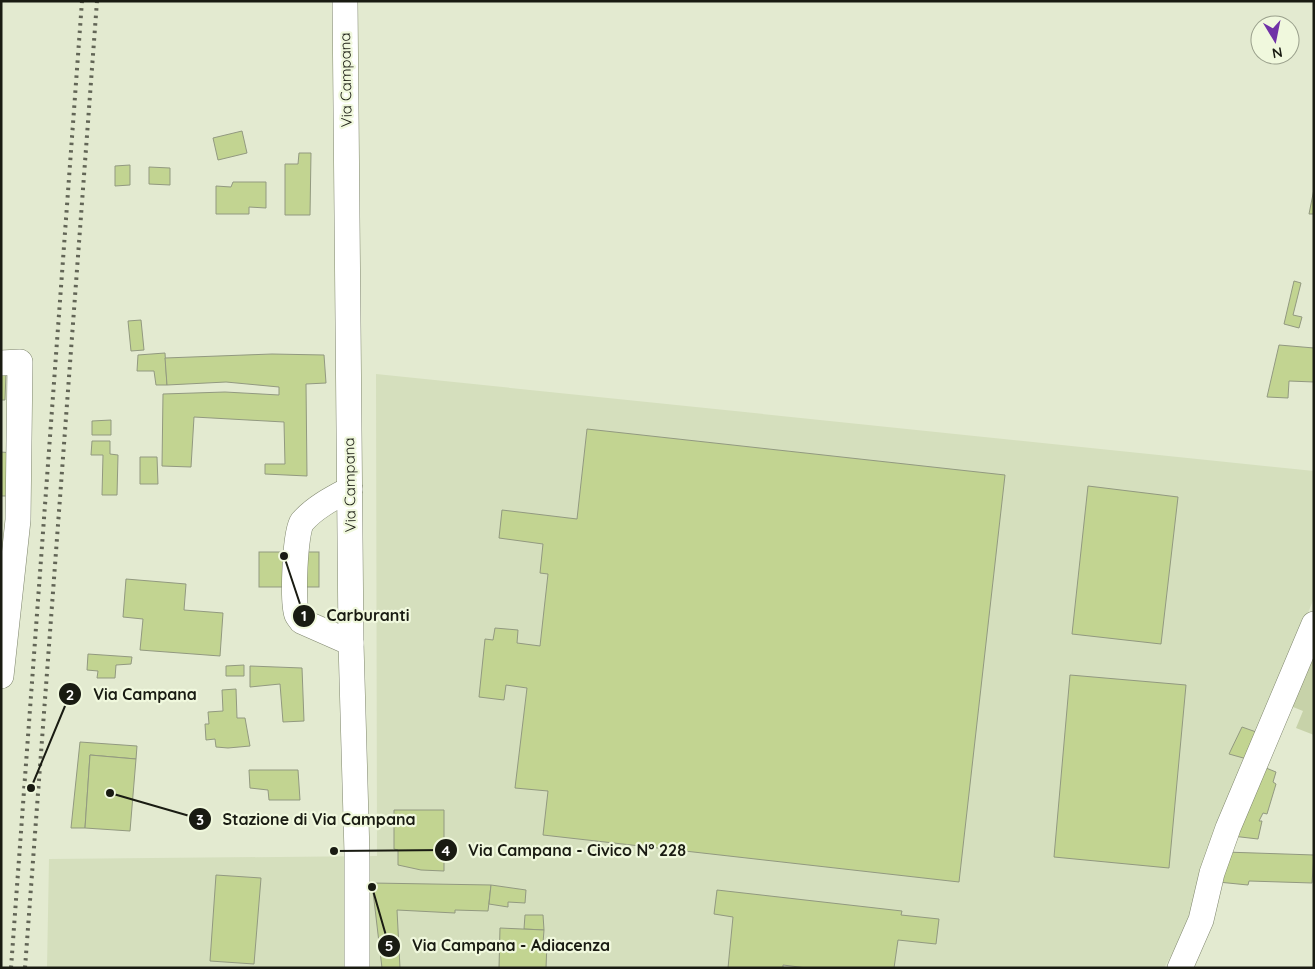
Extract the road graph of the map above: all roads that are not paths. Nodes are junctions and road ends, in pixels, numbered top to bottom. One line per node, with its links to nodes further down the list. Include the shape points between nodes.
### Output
1 (345, 1): 3 (street, Via Campana)
2 (1, 363): 6 (street, via 20,362 18,520)
3 (350, 489): 5 (street, Via Campana); 5 (street, via 324,504 300,524 296,539 295,592 297,615 302,621)
4 (1314, 624): 8 (street, via 1228,828 1212,873 1201,920)
5 (351, 643): 7 (street, Via Campana)
6 (1, 676)
7 (357, 968)
8 (1180, 968)

